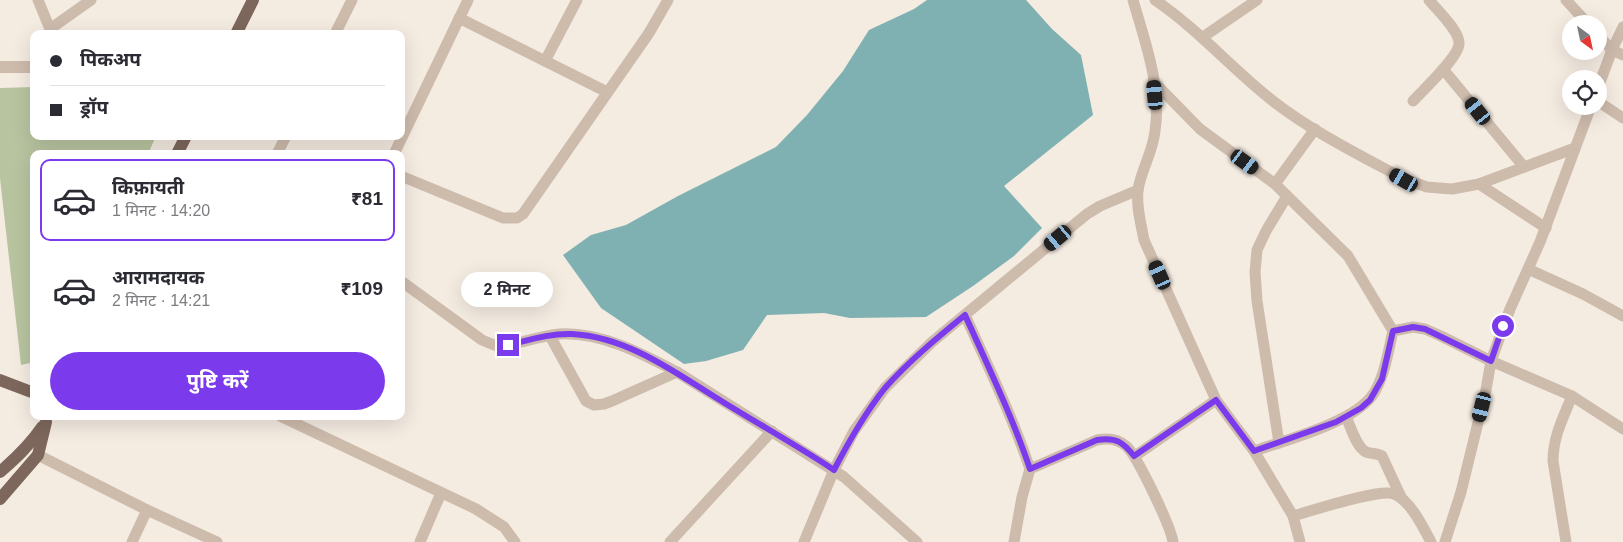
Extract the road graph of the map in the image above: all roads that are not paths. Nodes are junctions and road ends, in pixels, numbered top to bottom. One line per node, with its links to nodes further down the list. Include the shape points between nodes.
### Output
1 (38, 0): 16 (street)
2 (91, 0): 17 (street)
3 (253, 0): 18 (main road)
4 (352, 0): 19 (street)
5 (468, 0): 14 (street)
6 (577, 0): 24 (street)
7 (668, 0): 30 (street)
8 (1133, 0): 29 (street)
9 (1155, 0): 20 (street)
10 (1257, 0): 20 (street)
11 (1428, 0): 27 (street, via 1452,27 1459,44)
12 (1566, 0): 13 (street)
13 (1580, 15)
14 (459, 18): 24 (street); 36 (street)
15 (1623, 27): 22 (street)
16 (51, 30)
17 (52, 30)
18 (238, 30)
19 (337, 30)
20 (1203, 37): 35 (street, via 1274,102)
21 (1608, 46): 22 (street)
22 (1612, 50): 23 (street); 28 (street)
23 (1623, 55)
24 (545, 61): 30 (street)
25 (0, 67): 26 (street)
26 (30, 67)
27 (1443, 69): 31 (street); 38 (street)
28 (1605, 70)
29 (1153, 81): 40 (street, via 1200,130); 42 (street, via 1156,130)
30 (608, 92): 39 (street, via 528,209 516,218 503,218)
31 (1413, 101)
32 (1607, 107): 34 (street)
33 (1588, 115): 37 (street)
34 (1623, 118)
35 (1315, 129): 40 (street); 41 (street, via 1415,184 1452,189)
36 (405, 131)
37 (1575, 148): 38 (street); 44 (street)
38 (1524, 167): 41 (street)
39 (405, 179)
40 (1275, 184): 43 (street)
41 (1479, 184): 44 (street)
42 (1138, 190): 47 (street, via 1086,214); 56 (street, via 1144,240)
43 (1287, 196): 49 (street, via 1348,256); 63 (street, via 1257,250 1255,272)
44 (1546, 228): 45 (street)
45 (1528, 269): 48 (street); 51 (street)
46 (405, 284): 50 (street, via 482,340 494,345)
47 (965, 315): 67 (street); 68 (street, via 932,342 886,388 854,432)
48 (1623, 316)
49 (1393, 331): 51 (street, via 1413,327 1425,329); 57 (street, via 1382,379 1361,408)
50 (550, 336): 52 (street, via 571,334 605,340); 52 (street, via 583,398 594,405 612,401)
51 (1491, 361): 55 (street); 86 (street, via 1461,492)
52 (677, 372): 62 (street)
53 (0, 380): 54 (main road)
54 (30, 391)
55 (1572, 396): 61 (street); 87 (street, via 1553,449)
56 (1216, 400): 64 (street); 66 (street)
57 (1346, 416): 63 (street); 71 (street, via 1360,446 1366,452 1382,456)
58 (46, 420): 69 (main road, via 33,441)
59 (47, 420): 65 (main road)
60 (291, 420): 70 (street)
61 (1623, 429)
62 (772, 432): 68 (street); 79 (street)
63 (1279, 443): 64 (street)
64 (1254, 451): 74 (street)
65 (38, 455): 72 (main road); 73 (street)
66 (1134, 456): 67 (street, via 1126,446 1108,438); 83 (street, via 1168,525)
67 (1030, 469): 82 (street)
68 (834, 470): 80 (street); 81 (street)
69 (0, 472)
70 (441, 493): 77 (street); 78 (street, via 476,509 504,527)
71 (1401, 497): 74 (street, via 1386,492); 85 (street)
72 (0, 499)
73 (147, 510): 75 (street); 76 (street)
74 (1293, 516): 84 (street)
75 (132, 542)
76 (217, 542)
77 (420, 542)
78 (515, 542)
79 (670, 542)
80 (804, 542)
81 (917, 542)
82 (1014, 542)
83 (1172, 542)
84 (1300, 542)
85 (1431, 542)
86 (1445, 542)
87 (1566, 542)

